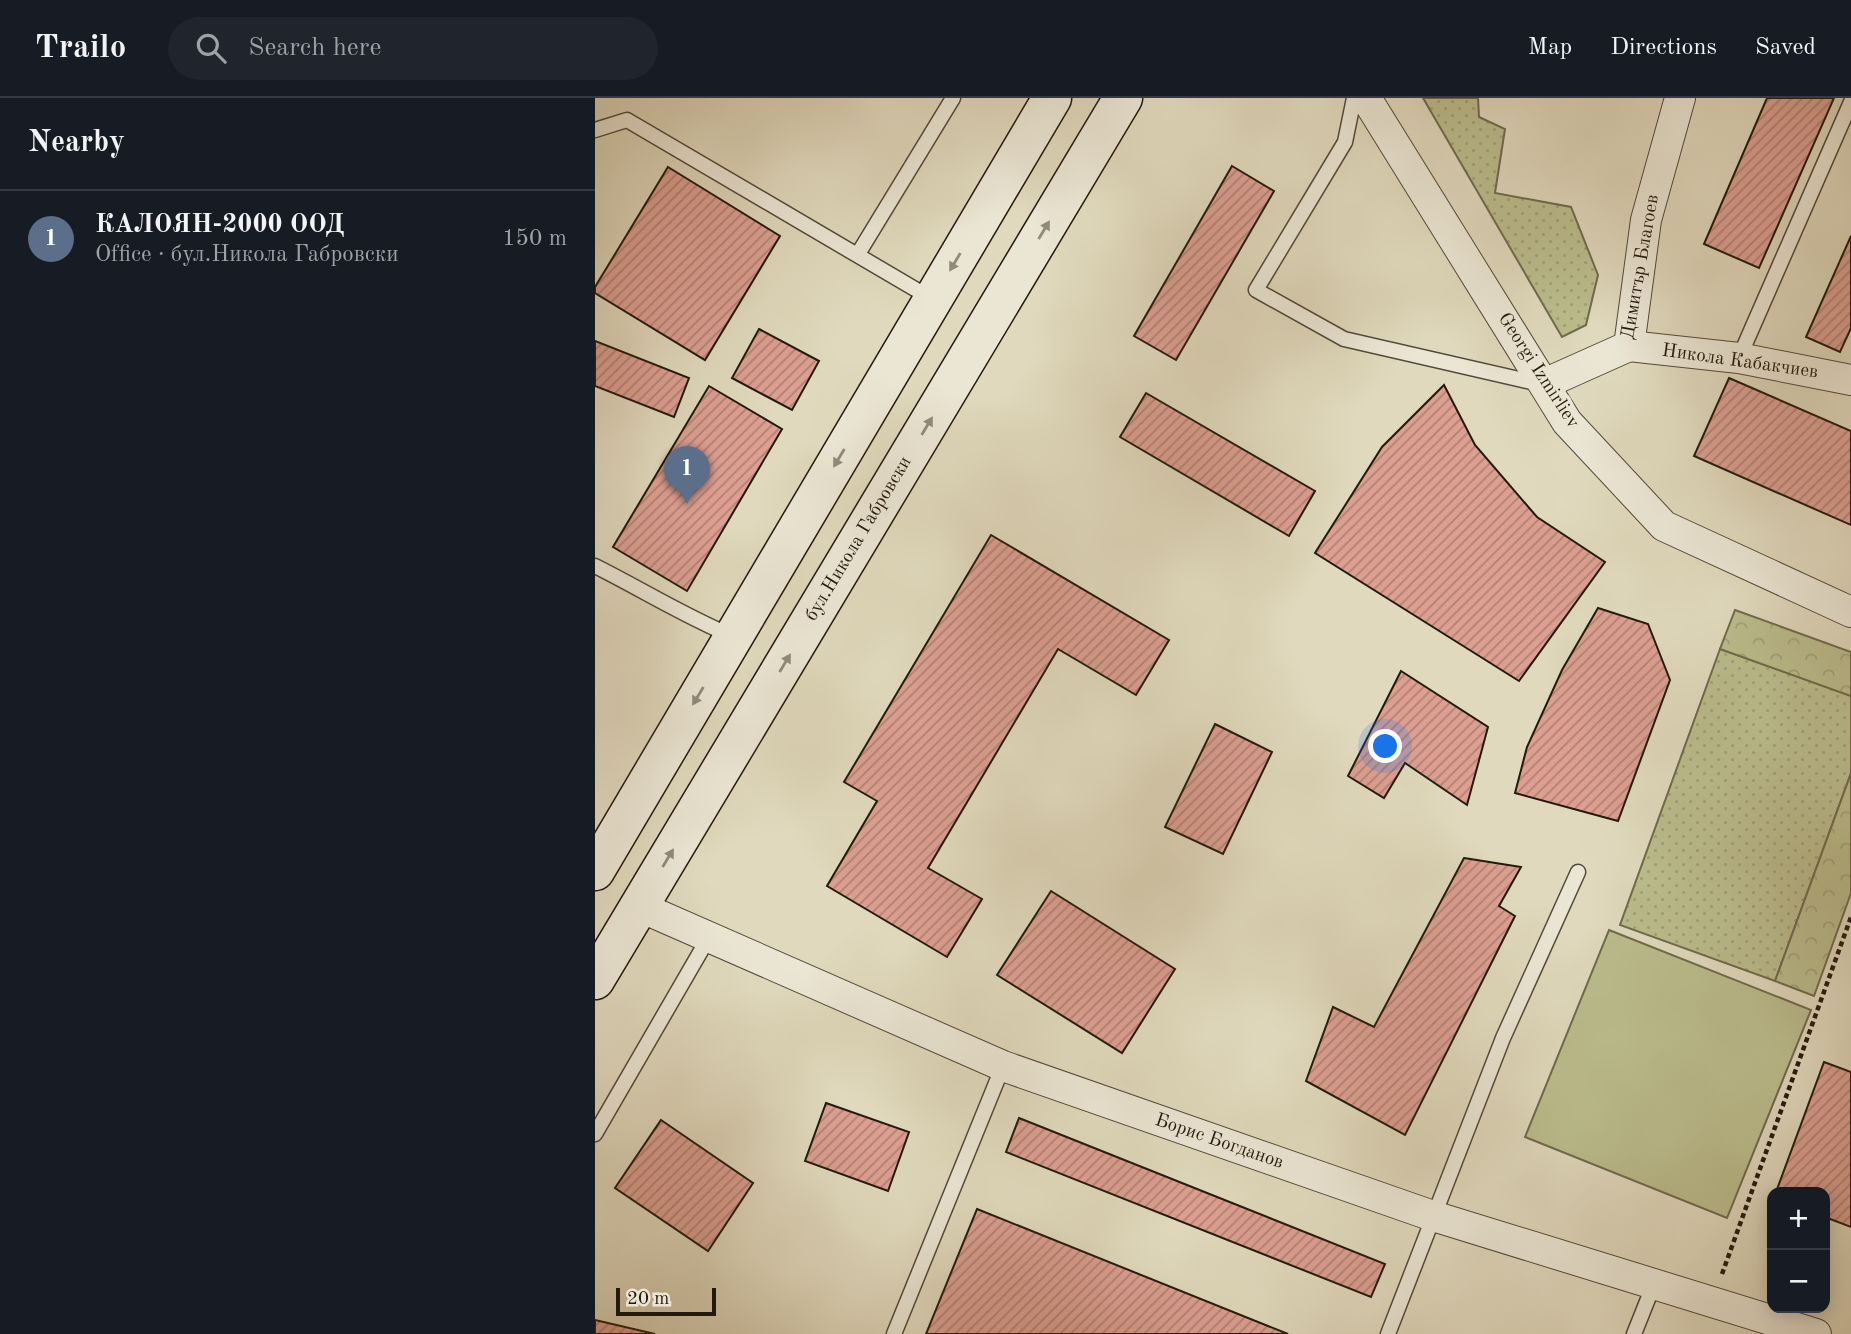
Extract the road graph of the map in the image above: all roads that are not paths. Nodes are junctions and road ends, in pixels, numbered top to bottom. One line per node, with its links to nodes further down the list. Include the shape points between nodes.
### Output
1 (953, 98): 9 (lane)
2 (1052, 98): 10 (street, one-way to 10)
3 (1123, 98): 20 (street, бул.Никола Габровски, one-way to 3)
4 (1354, 98): 14 (lane, via 1345,142 1256,290 1344,339)
5 (1366, 98): 14 (street, Georgi Izmirliev)
6 (1680, 98): 11 (street, Димитър Благоев, via 1646,220)
7 (1851, 102): 12 (lane)
8 (595, 130): 9 (lane, via 627,120)
9 (858, 254): 10 (lane)
10 (933, 299): 17 (street, one-way to 17)
11 (1629, 346): 12 (street, Никола Кабакчиев); 14 (street, Димитър Благоев)
12 (1739, 358): 13 (street, Никола Кабакчиев)
13 (1851, 378)
14 (1544, 384): 16 (street, Georgi Izmirliev, via 1567,422 1664,526)
15 (595, 566): 17 (lane, via 688,618)
16 (1851, 612)
17 (734, 636): 18 (street, one-way to 18)
18 (595, 871)
19 (1578, 872): 25 (lane, via 1503,1038)
20 (639, 906): 21 (street, Борис Богданов); 22 (street, бул.Никола Габровски)
21 (709, 937): 23 (street, Борис Богданов); 24 (lane)
22 (595, 980)
23 (1003, 1066): 25 (street, Борис Богданов); 27 (lane)
24 (595, 1134)
25 (1433, 1216): 26 (street, Борис Богданов); 28 (lane)
26 (1654, 1284): 29 (lane); 30 (street, Борис Богданов)
27 (894, 1334)
28 (1388, 1334)
29 (1634, 1334)
30 (1816, 1334)

